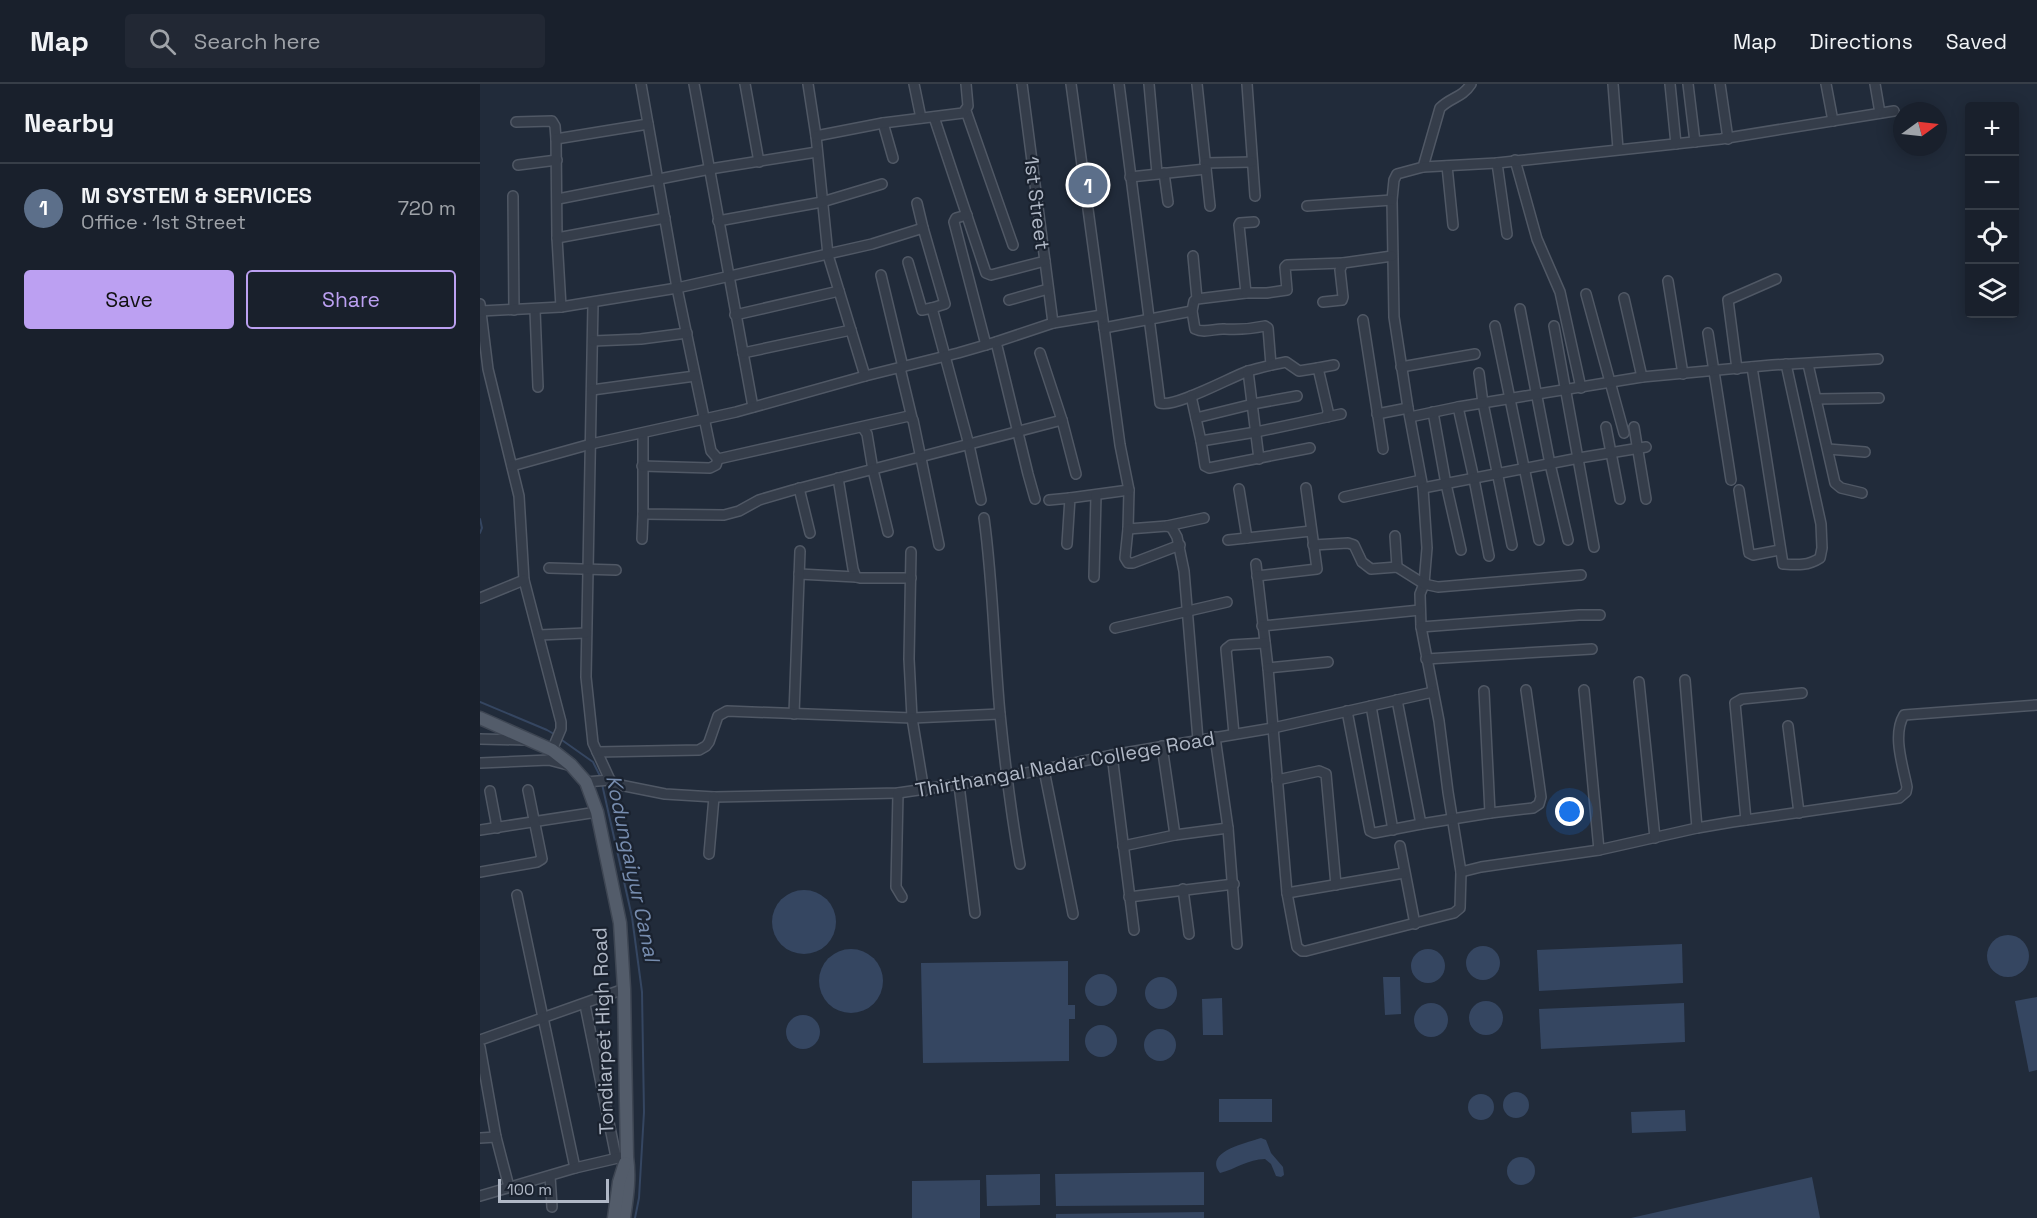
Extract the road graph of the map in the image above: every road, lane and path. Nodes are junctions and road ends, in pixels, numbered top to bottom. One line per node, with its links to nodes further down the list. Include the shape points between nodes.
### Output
1 (641, 84): 28 (street)
2 (694, 84): 46 (street)
3 (745, 84): 39 (street)
4 (808, 84): 29 (street)
5 (914, 84): 24 (street)
6 (966, 84): 20 (street)
7 (1022, 84): 72 (street, 1st Street)
8 (1071, 84): 97 (street)
9 (1119, 84): 48 (street)
10 (1149, 84): 47 (street)
11 (1197, 84): 43 (street)
12 (1247, 84): 40 (street)
13 (1471, 84): 45 (street, via 1464,94 1440,108)
14 (1613, 84): 34 (street)
15 (1670, 84): 33 (street)
16 (1688, 84): 32 (street)
17 (1720, 84): 31 (street)
18 (1826, 84): 25 (street)
19 (1875, 84): 22 (street)
20 (966, 111): 23 (street); 68 (street)
21 (1893, 111): 22 (street)
22 (1880, 113): 25 (street)
23 (934, 117): 24 (street); 60 (street)
24 (921, 118): 27 (street)
25 (1833, 121): 31 (street)
26 (516, 122): 30 (street, via 552,121)
27 (883, 123): 29 (street); 36 (street)
28 (648, 124): 30 (street); 49 (street)
29 (816, 136): 35 (street)
30 (556, 139): 37 (street)
31 (1728, 139): 32 (street)
32 (1695, 142): 33 (street)
33 (1676, 144): 34 (street)
34 (1618, 149): 38 (street)
35 (817, 152): 39 (street); 55 (street)
36 (893, 158)
37 (557, 160): 42 (street); 53 (street)
38 (1515, 160): 41 (street); 133 (street, via 1533,226 1560,292)
39 (759, 162): 46 (street)
40 (1252, 162): 43 (street); 52 (street)
41 (1497, 163): 44 (street); 66 (street)
42 (518, 165)
43 (1205, 166): 47 (street); 58 (street)
44 (1447, 166): 45 (street); 64 (street)
45 (1423, 167): 54 (street, via 1397,174)
46 (710, 170): 49 (street); 62 (street)
47 (1160, 173): 48 (street); 56 (street)
48 (1130, 177): 98 (street)
49 (658, 180): 53 (street); 61 (street)
50 (882, 184): 55 (street)
51 (513, 196): 93 (street)
52 (1255, 196)
53 (558, 199): 67 (street)
54 (1392, 200): 59 (street); 71 (street)
55 (822, 202): 62 (street); 69 (street)
56 (1168, 202)
57 (917, 203): 65 (street)
58 (1210, 206)
59 (1307, 206)
60 (967, 215): 72 (street, via 988,275); 109 (street, via 954,222)
61 (665, 218): 67 (street); 79 (street)
62 (718, 221): 76 (street)
63 (1254, 222): 82 (street, via 1239,225)
64 (1453, 225)
65 (923, 228): 69 (street); 91 (street, via 945,304)
66 (1507, 234)
67 (557, 238): 90 (street)
68 (1013, 245)
69 (828, 255): 76 (street); 81 (street)
70 (1193, 256): 85 (street)
71 (1392, 256): 74 (street); 120 (street)
72 (1045, 261): 80 (street, 1st Street)
73 (908, 262): 91 (street, via 922,310)
74 (1343, 263): 82 (street, via 1287,265 1287,290); 87 (street, via 1342,300)
75 (881, 276): 119 (street)
76 (728, 277): 79 (street); 96 (street)
77 (1776, 279): 123 (street, via 1728,300)
78 (1668, 281): 127 (street)
79 (677, 288): 88 (street); 105 (street)
80 (1048, 289): 86 (street); 100 (street, 1st Street)
81 (839, 291): 96 (street); 104 (street)
82 (1246, 293): 85 (street)
83 (1586, 294): 131 (street)
84 (1624, 298): 130 (street)
85 (1197, 299): 95 (street)
86 (1009, 300)
87 (1323, 302)
88 (593, 303): 90 (street); 107 (street)
89 (481, 308): 93 (street); 176 (street, via 488,369)
90 (561, 308): 94 (street)
91 (932, 308): 113 (street)
92 (1520, 309): 136 (street)
93 (514, 310): 94 (street)
94 (536, 310): 132 (street)
95 (1192, 311): 98 (street); 118 (street, via 1195,329 1200,331 1268,328)
96 (735, 315): 110 (street)
97 (1102, 315): 100 (street); 103 (street)
98 (1149, 319): 103 (street); 137 (street, via 1160,403)
99 (1363, 320): 149 (street)
100 (1053, 323): 108 (street)
101 (1495, 326): 140 (street)
102 (1554, 326): 135 (street)
103 (1104, 328): 190 (street)
104 (851, 330): 110 (street); 129 (street)
105 (687, 333): 107 (street); 128 (street)
106 (1708, 333): 125 (street)
107 (593, 340): 134 (street)
108 (996, 342): 109 (street); 158 (street)
109 (986, 345): 113 (street)
110 (742, 353): 144 (street)
111 (1040, 354): 154 (street)
112 (1475, 354): 120 (street)
113 (945, 357): 119 (street); 164 (street)
114 (1878, 359): 117 (street)
115 (1334, 364): 122 (street)
116 (1786, 364): 117 (street); 121 (street); 222 (street, via 1821,524 1822,548 1820,558 1804,565 1783,564)
117 (1808, 364): 141 (street)
118 (1271, 365): 122 (street, via 1286,362 1299,371); 124 (street)
119 (902, 367): 129 (street); 151 (street)
120 (1401, 367): 147 (street)
121 (1752, 367): 123 (street); 222 (street)
122 (1318, 368): 150 (street)
123 (1737, 369): 125 (street)
124 (1248, 371): 137 (street); 143 (street)
125 (1714, 371): 127 (street); 184 (street)
126 (1479, 373): 142 (street)
127 (1683, 375): 130 (street)
128 (695, 376): 134 (street); 153 (street)
129 (865, 376): 144 (street)
130 (1642, 377): 131 (street)
131 (1610, 384): 133 (street); 161 (street)
132 (538, 387)
133 (1581, 388): 135 (street)
134 (592, 390): 163 (street)
135 (1567, 390): 136 (street); 172 (street)
136 (1537, 394): 140 (street); 175 (street)
137 (1191, 396): 152 (street)
138 (1297, 396): 143 (street)
139 (1879, 398): 141 (street)
140 (1510, 399): 142 (street); 178 (street)
141 (1816, 399): 168 (street)
142 (1483, 403): 145 (street); 181 (street)
143 (1252, 404): 152 (street); 159 (street)
144 (753, 407): 153 (street)
145 (1458, 407): 146 (street); 183 (street)
146 (1433, 412): 147 (street); 186 (street)
147 (1409, 413): 149 (street); 185 (street)
148 (1341, 414): 150 (street)
149 (1377, 414): 166 (street)
150 (1327, 417): 159 (street)
151 (912, 418): 156 (street); 171 (street)
152 (1196, 418): 162 (street)
153 (705, 420): 160 (street); 173 (street, via 711,452)
154 (1062, 420): 158 (street); 180 (street)
155 (1606, 427): 170 (street)
156 (863, 428): 173 (street); 179 (street)
157 (1634, 428): 167 (street)
158 (1017, 432): 164 (street); 196 (street)
159 (1256, 432): 162 (street); 174 (street)
160 (643, 433): 163 (street); 177 (street)
161 (1624, 433)
162 (1201, 441): 174 (street, via 1209,468)
163 (591, 444): 176 (street); 229 (street)
164 (969, 445): 171 (street); 198 (street)
165 (1310, 448): 174 (street)
166 (1383, 448)
167 (1642, 448): 170 (street); 200 (street)
168 (1828, 449): 169 (street); 192 (street, via 1837,486)
169 (1865, 452)
170 (1611, 453): 172 (street); 197 (street)
171 (920, 458): 179 (street); 215 (street)
172 (1579, 458): 175 (street); 220 (street)
173 (718, 459): 177 (street, via 710,468)
174 (1259, 459)
175 (1550, 464): 178 (street); 214 (street)
176 (512, 466): 237 (street, via 519,496)
177 (642, 466): 201 (street)
178 (1523, 469): 181 (street); 213 (street)
179 (873, 470): 182 (street); 207 (street)
180 (1076, 474)
181 (1498, 475): 183 (street); 219 (street)
182 (838, 478): 187 (street); 234 (street)
183 (1474, 479): 186 (street); 225 (street)
184 (1731, 480)
185 (1422, 484): 186 (street); 194 (street); 238 (street, via 1427,548)
186 (1446, 484): 221 (street)
187 (799, 488): 201 (street, via 729,514); 208 (street)
188 (1306, 488): 206 (street)
189 (1239, 489): 210 (street)
190 (1129, 490): 193 (street); 205 (street)
191 (1739, 490): 222 (street, via 1749,553)
192 (1862, 494)
193 (1096, 495): 195 (street); 235 (street)
194 (1344, 496)
195 (1070, 498): 199 (street); 216 (street)
196 (1035, 499)
197 (1620, 499)
198 (981, 500)
199 (1049, 500)
200 (1646, 500)
201 (643, 514): 211 (street)
202 (984, 518): 266 (street)
203 (1204, 518): 204 (street)
204 (1167, 525): 205 (street); 217 (street)
205 (1128, 530): 217 (street, via 1128,563)
206 (1311, 531): 210 (street); 218 (street)
207 (888, 532)
208 (810, 533)
209 (1395, 536): 227 (street)
210 (1247, 538): 212 (street)
211 (642, 539)
212 (1228, 540)
213 (1539, 540)
214 (1568, 540)
215 (939, 544)
216 (1067, 544)
217 (1180, 545): 242 (street)
218 (1313, 545): 227 (street, via 1348,543 1358,549 1362,562 1371,569); 233 (street, via 1317,569)
219 (1512, 545)
220 (1594, 547)
221 (1461, 550)
222 (1780, 550)
223 (800, 551): 231 (street)
224 (911, 552): 236 (street)
225 (1489, 556)
226 (1256, 564): 233 (street)
227 (1397, 567): 238 (street)
228 (549, 568): 229 (street)
229 (588, 569): 230 (street); 247 (street)
230 (616, 570)
231 (799, 574): 234 (street); 265 (street)
232 (1581, 575): 238 (street, via 1438,587)
233 (1257, 576): 244 (street)
234 (856, 577): 236 (street)
235 (1094, 577)
236 (911, 578): 268 (street)
237 (524, 580): 239 (street); 248 (street)
238 (1424, 584): 241 (street)
239 (480, 598)
240 (1227, 602): 242 (street)
241 (1420, 610): 244 (street); 245 (street)
242 (1188, 612): 246 (street); 275 (street)
243 (1600, 615): 245 (street)
244 (1262, 627): 249 (street)
245 (1421, 627): 251 (street)
246 (1115, 628)
247 (586, 633): 248 (street); 278 (street, via 586,698)
248 (539, 634): 277 (street, via 561,722)
249 (1265, 643): 253 (street); 271 (street, via 1231,645 1226,649)
250 (1592, 649): 251 (street)
251 (1426, 659): 259 (street)
252 (1328, 662): 253 (street)
253 (1268, 668): 270 (street)
254 (1685, 680): 301 (street)
255 (1639, 682): 305 (street)
256 (1526, 690): 293 (street, via 1540,801 1533,808)
257 (1584, 690): 308 (street)
258 (1484, 691): 293 (street)
259 (1433, 692): 261 (street, Thirthangal Nadar College Road); 295 (street)
260 (1802, 693): 296 (street, via 1735,703)
261 (1397, 700): 263 (street, Thirthangal Nadar College Road); 298 (street)
262 (2037, 705): 294 (street, via 1904,716 1898,732 1906,792 1899,798)
263 (1371, 706): 264 (street, Thirthangal Nadar College Road); 303 (street)
264 (1347, 711): 270 (street, Thirthangal Nadar College Road); 303 (street, via 1369,828 1371,833)
265 (794, 714): 268 (street); 278 (street, via 723,712 709,742 699,750)
266 (1000, 714): 268 (street); 283 (street)
267 (480, 718): 274 (main road, Tondiarpet High Road)
268 (912, 718): 288 (street)
269 (1788, 726): 294 (street)
270 (1274, 728): 271 (street, Thirthangal Nadar College Road); 284 (street)
271 (1234, 734): 272 (street, Thirthangal Nadar College Road)
272 (1215, 737): 275 (street, Thirthangal Nadar College Road); 300 (street)
273 (480, 739): 274 (street)
274 (526, 740): 277 (main road, Tondiarpet High Road)
275 (1198, 740): 276 (street, Thirthangal Nadar College Road)
276 (1162, 746): 279 (street, Thirthangal Nadar College Road); 304 (street)
277 (553, 747): 281 (main road, Tondiarpet High Road)
278 (597, 752): 285 (street)
279 (1112, 755): 282 (street, Thirthangal Nadar College Road); 306 (street)
280 (480, 763): 281 (street, via 549,760)
281 (571, 765): 285 (main road, Tondiarpet High Road)
282 (1044, 770): 283 (street, Thirthangal Nadar College Road); 322 (street)
283 (1006, 777): 286 (street, Thirthangal Nadar College Road); 310 (street)
284 (1276, 780): 315 (street, via 1319,771 1326,774); 317 (street)
285 (599, 782): 291 (street, Thirthangal Nadar College Road, via 665,794); 292 (main road, Tondiarpet High Road)
286 (959, 785): 288 (street, Thirthangal Nadar College Road); 321 (street)
287 (528, 790): 297 (street)
288 (924, 790): 290 (street, Thirthangal Nadar College Road)
289 (490, 791): 299 (street)
290 (898, 794): 291 (street, Thirthangal Nadar College Road); 319 (street, via 896,887)
291 (714, 797): 309 (street)
292 (597, 812): 297 (street); 327 (main road, Tondiarpet High Road, via 620,923)
293 (1490, 813): 295 (street)
294 (1799, 813): 296 (street)
295 (1452, 818): 298 (street); 312 (street)
296 (1746, 820): 301 (street)
297 (534, 822): 299 (street); 311 (street, via 542,859)
298 (1421, 824): 303 (street)
299 (497, 828): 302 (street)
300 (1228, 828): 304 (street); 314 (street)
301 (1697, 828): 305 (street)
302 (480, 830)
303 (1393, 830)
304 (1175, 835): 306 (street)
305 (1655, 838): 308 (street)
306 (1124, 846): 320 (street)
307 (1400, 846): 313 (street)
308 (1599, 850): 312 (street)
309 (709, 854)
310 (1020, 864)
311 (480, 872)
312 (1461, 872): 323 (street, via 1460,908)
313 (1404, 873): 315 (street); 323 (street)
314 (1233, 884): 316 (street); 326 (street)
315 (1336, 885): 317 (street)
316 (1183, 890): 320 (street); 325 (street)
317 (1287, 893): 323 (street, via 1295,943 1302,951)
318 (517, 895): 329 (street)
319 (902, 897)
320 (1129, 897): 324 (street)
321 (975, 913)
322 (1073, 914)
323 (1415, 924)
324 (1134, 930)
325 (1189, 934)
326 (1238, 944)
327 (624, 989): 328 (street); 334 (main road, Tondiarpet High Road)
328 (585, 1005): 329 (street); 334 (street)
329 (544, 1019): 330 (street); 335 (street)
330 (480, 1040)
331 (480, 1047): 332 (street)
332 (496, 1137): 333 (street); 337 (street)
333 (480, 1138)
334 (622, 1157): 335 (street); 340 (main road, Tondiarpet High Road); 341 (main road, Tondiarpet High Road, via 629,1184)
335 (575, 1168): 336 (street)
336 (550, 1176): 337 (street); 339 (street)
337 (509, 1187): 338 (street)
338 (480, 1196)
339 (552, 1207)
340 (614, 1218)
341 (624, 1218)

